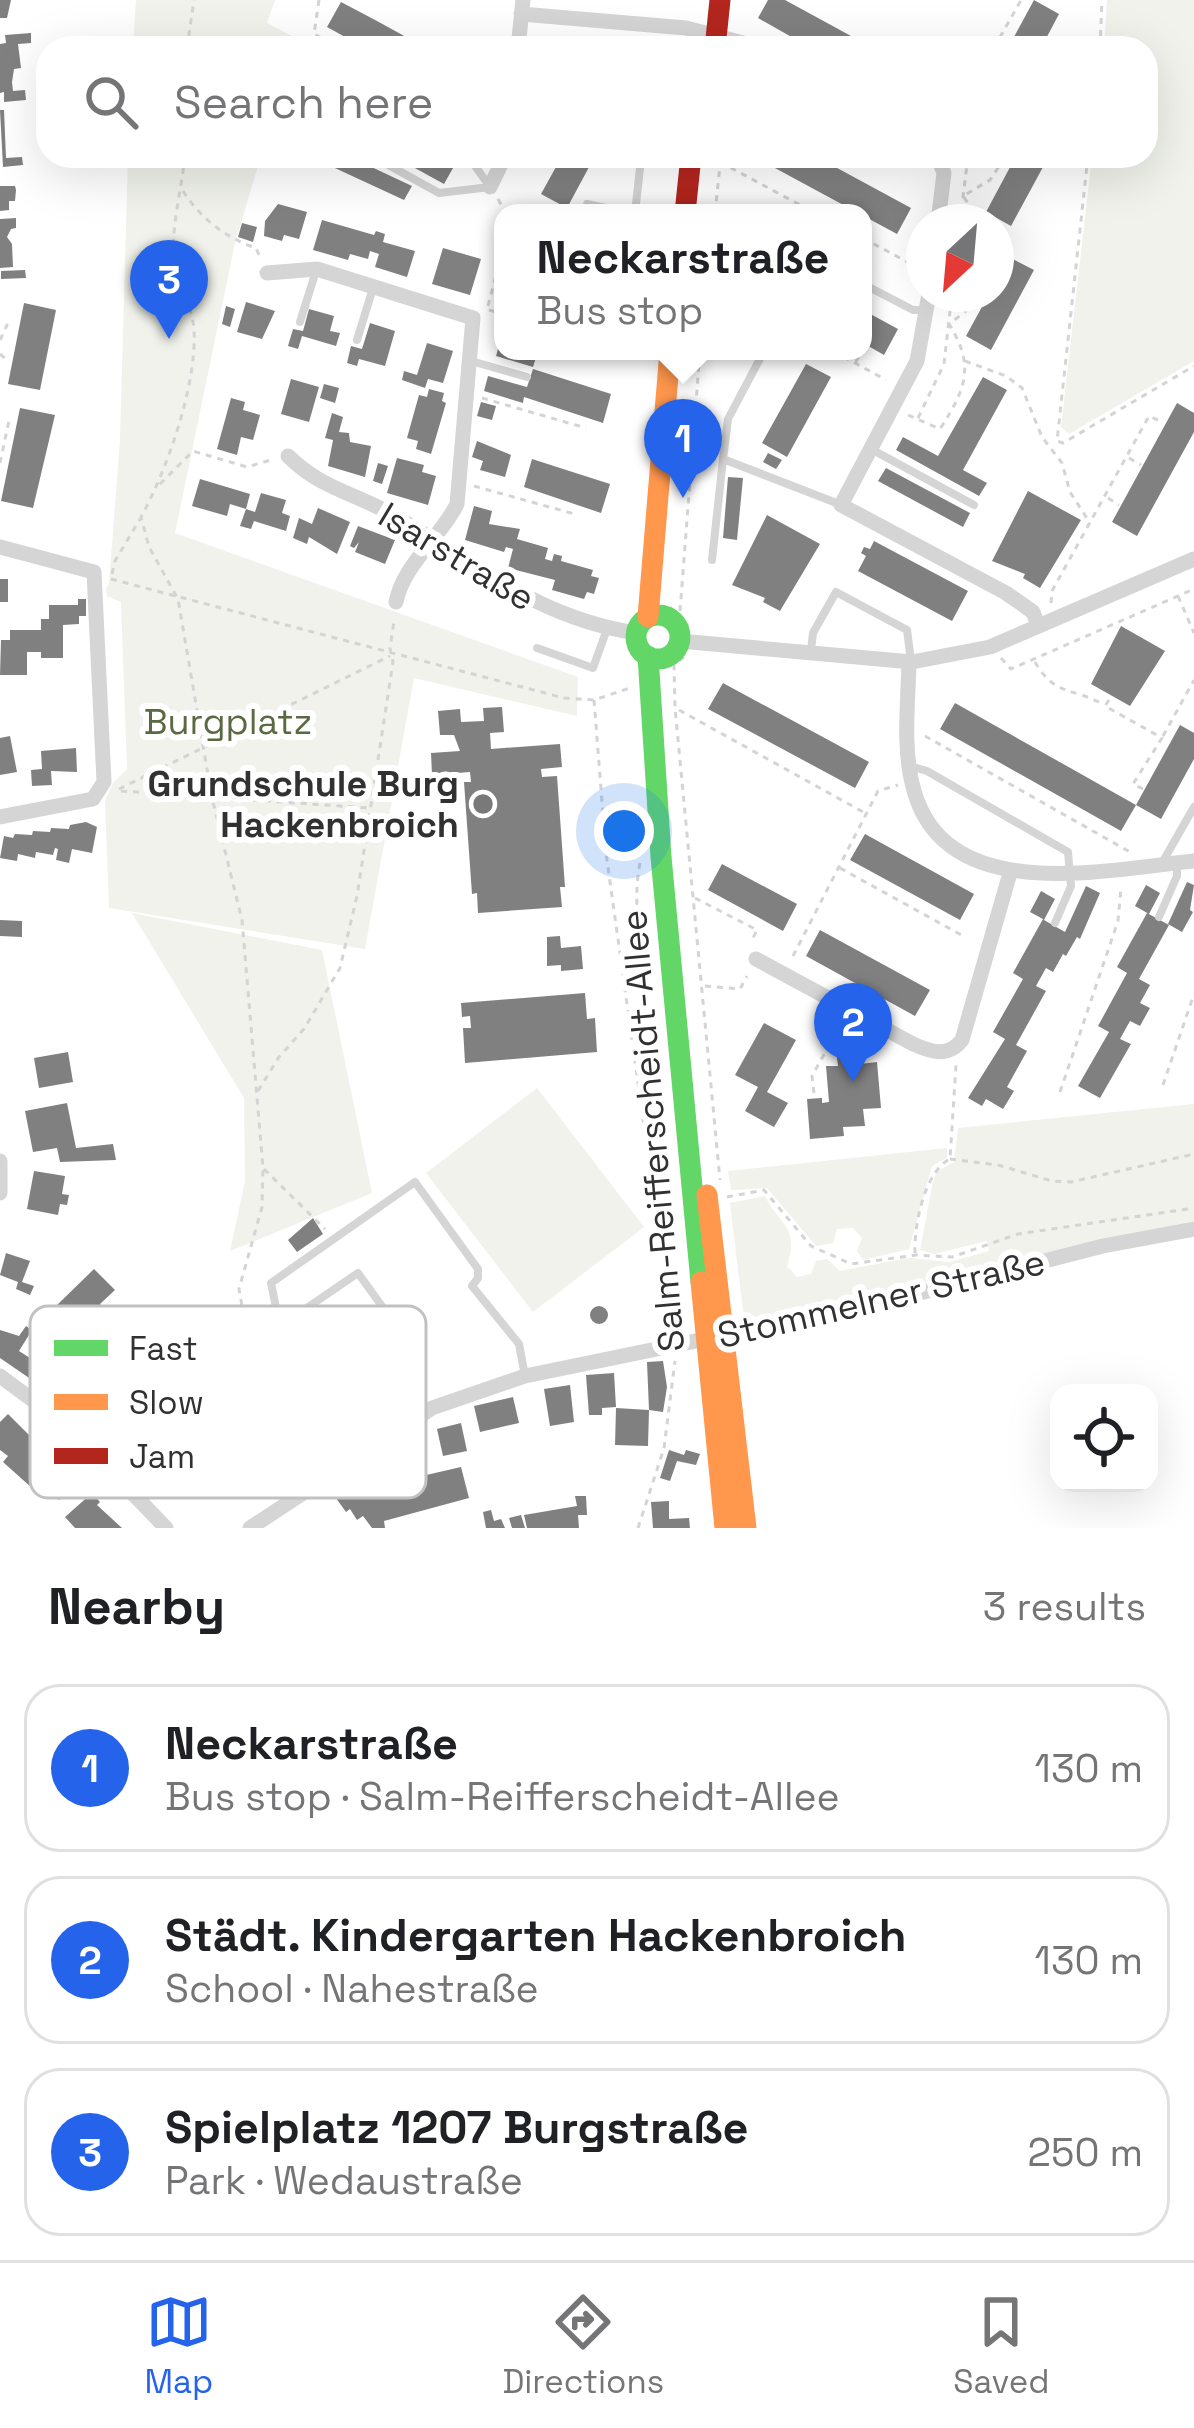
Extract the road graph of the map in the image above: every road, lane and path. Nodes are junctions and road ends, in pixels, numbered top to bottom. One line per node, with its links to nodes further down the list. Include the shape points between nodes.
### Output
1 (194, 0): 10 (path)
2 (320, 0): 11 (path)
3 (707, 0): 13 (street)
4 (720, 0): 14 (street)
5 (1022, 0): 8 (path)
6 (1102, 0): 16 (path)
7 (522, 7): 12 (street)
8 (1011, 18): 9 (path); 15 (path)
9 (1020, 22)
10 (189, 36)
11 (318, 36)
12 (682, 36)
13 (710, 36)
14 (711, 36)
15 (1001, 36)
16 (1100, 36)
17 (184, 168): 31 (path)
18 (394, 168): 30 (lane, via 439,193)
19 (477, 168): 30 (lane)
20 (499, 168): 30 (street)
21 (639, 168): 33 (lane)
22 (702, 168): 34 (street)
23 (704, 168): 35 (street)
24 (707, 168): 36 (path)
25 (723, 168): 37 (path)
26 (942, 168): 38 (street)
27 (966, 168): 32 (path)
28 (998, 168): 32 (path)
29 (1087, 168): 69 (path, via 1057,441)
30 (490, 187)
31 (181, 188): 44 (path, via 222,231 256,248); 85 (path, via 175,271 193,343)
32 (963, 196): 39 (path); 40 (path)
33 (633, 204)
34 (688, 204)
35 (699, 204)
36 (715, 204)
37 (797, 204)
38 (940, 204)
39 (962, 204)
40 (969, 204)
41 (872, 243): 42 (path)
42 (906, 261)
43 (316, 269): 44 (street); 46 (street); 53 (lane)
44 (267, 273)
45 (494, 283): 49 (path, via 487,310)
46 (374, 286): 57 (lane); 66 (street, via 473,318)
47 (872, 289): 48 (lane)
48 (906, 306)
49 (494, 312)
50 (926, 312): 71 (street)
51 (950, 312): 54 (path)
52 (965, 312): 54 (path)
53 (300, 322)
54 (949, 324): 67 (path); 75 (path, via 944,364)
55 (13, 326): 56 (path)
56 (0, 340)
57 (357, 340)
58 (0, 354): 65 (path)
59 (670, 360): 102 (street)
60 (682, 360): 102 (street)
61 (699, 360): 102 (path)
62 (759, 360): 81 (lane, via 728,419)
63 (849, 360): 68 (path)
64 (856, 360): 68 (path)
65 (8, 361)
66 (471, 362): 70 (lane); 72 (street)
67 (964, 362): 75 (path, via 966,380 940,429); 92 (path, via 1022,388)
68 (855, 363): 71 (path)
69 (1194, 366)
70 (526, 377)
71 (903, 390): 78 (street)
72 (469, 394): 77 (path); 84 (street)
73 (903, 413): 75 (path)
74 (10, 416): 82 (path)
75 (917, 419)
76 (1162, 422): 80 (path, via 1149,416)
77 (586, 428)
78 (871, 449): 87 (street); 88 (lane)
79 (288, 456): 85 (path, via 247,466 193,451); 93 (street, Isarstraße, via 313,480)
80 (1127, 457): 83 (path); 86 (path)
81 (723, 459): 87 (lane); 96 (lane)
82 (0, 463)
83 (1141, 465)
84 (461, 482): 90 (path); 93 (street)
85 (158, 486): 91 (path)
86 (1106, 497): 89 (path); 92 (path)
87 (841, 505): 104 (street, via 1006,593)
88 (974, 505)
89 (1119, 505)
90 (578, 515)
91 (141, 518): 97 (path); 100 (path)
92 (1091, 524): 103 (path, via 1052,591)
93 (434, 542): 101 (street); 105 (street, Isarstraße, via 512,592)
94 (0, 547): 97 (street)
95 (1194, 559): 103 (street)
96 (712, 560)
97 (102, 575): 100 (path); 122 (street)
98 (1194, 590): 99 (path)
99 (1178, 596): 106 (path); 111 (path)
100 (178, 599): 109 (path); 119 (path)
101 (396, 602): 109 (path)
102 (659, 617): 105 (street, Isarstraße); 113 (street, via 678,627); 113 (street, via 639,646); 113 (path, via 689,627)
103 (1057, 618): 104 (street)
104 (1039, 626): 107 (street)
105 (607, 628): 108 (lane, via 593,668)
106 (1194, 633)
107 (990, 647): 111 (path, via 1010,669); 112 (street)
108 (537, 648)
109 (392, 655): 115 (path); 119 (path); 126 (path)
110 (810, 656): 112 (street); 112 (lane, via 813,632 836,592 907,629); 113 (street)
111 (1033, 659): 118 (path, via 1046,681 1107,703)
112 (910, 663): 117 (street)
113 (667, 664): 115 (path); 116 (path); 161 (street, Salm-Reifferscheidt-Allee)
114 (1194, 680): 118 (path)
115 (594, 700): 162 (path, via 606,853)
116 (675, 708): 127 (path); 134 (path)
117 (908, 726): 121 (street); 129 (path)
118 (1160, 740): 120 (path); 123 (path, via 1133,784)
119 (203, 746): 122 (path); 124 (path)
120 (1166, 746)
121 (910, 773): 127 (path, via 878,791); 132 (lane, via 927,771 1068,852); 133 (street, via 947,843)
122 (110, 787): 124 (path); 128 (street, via 92,799)
123 (1143, 789)
124 (212, 798): 126 (path); 145 (path, via 242,920)
125 (1194, 807): 129 (lane)
126 (371, 808): 145 (path, via 340,968)
127 (866, 813): 130 (path)
128 (0, 817)
129 (1171, 863): 131 (street); 135 (lane, via 1178,876)
130 (838, 867): 137 (path); 139 (path)
131 (1124, 868): 132 (street); 146 (path, via 1118,922)
132 (1071, 872): 133 (street); 136 (lane)
133 (1010, 873): 143 (street)
134 (694, 898): 138 (path, via 757,930 750,944); 140 (path)
135 (1160, 917)
136 (1055, 923)
137 (964, 937)
138 (756, 958): 139 (street); 140 (path, via 740,989)
139 (784, 974): 142 (street)
140 (703, 986): 156 (path, via 722,1198 764,1190 811,1246 851,1264)
141 (1194, 994): 144 (path)
142 (848, 1010): 143 (street, via 930,1052); 147 (path, via 812,1076)
143 (957, 1046): 149 (path)
144 (1163, 1085)
145 (258, 1091): 151 (path)
146 (1060, 1092)
147 (814, 1093)
148 (1194, 1154): 149 (path, via 1071,1182)
149 (950, 1159): 156 (path, via 931,1178)
150 (0, 1161): 152 (street)
151 (263, 1168): 155 (path); 157 (path)
152 (0, 1192)
153 (1194, 1208): 156 (path, via 1018,1234 952,1257)
154 (1194, 1229): 161 (street, Stommelner Straße)
155 (332, 1240): 158 (lane, via 271,1283); 164 (lane, via 415,1182 478,1269 472,1286 519,1344)
156 (916, 1255)
157 (242, 1306)
158 (275, 1306)
159 (310, 1306): 160 (lane, via 358,1273)
160 (382, 1306)
161 (713, 1337): 162 (street, Stommelner Straße); 172 (street, Salm-Reifferscheidt-Allee); 173 (street, Salm-Reifferscheidt-Allee)
162 (675, 1346): 164 (street, Stommelner Straße); 171 (path, via 664,1448)
163 (0, 1376): 165 (street)
164 (525, 1376): 166 (street, Stommelner Straße)
165 (30, 1398)
166 (426, 1412)
167 (137, 1498): 169 (street)
168 (295, 1498): 170 (street, Stommelner Straße)
169 (166, 1528)
170 (250, 1528)
171 (638, 1528)
172 (724, 1528)
173 (746, 1528)

